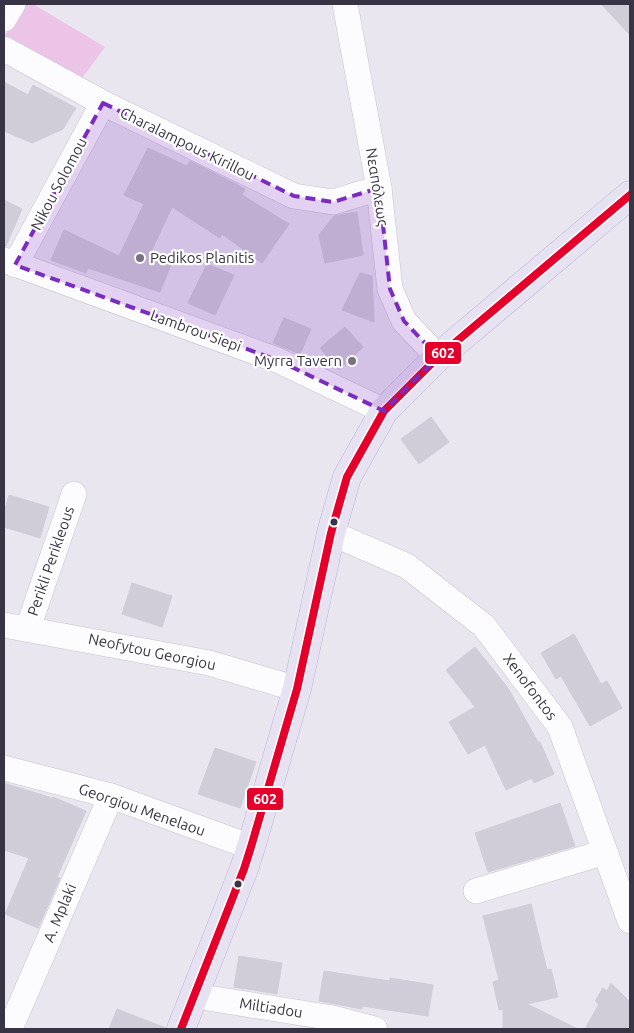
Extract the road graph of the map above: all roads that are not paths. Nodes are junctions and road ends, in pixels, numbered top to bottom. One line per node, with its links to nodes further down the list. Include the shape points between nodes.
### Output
1 (13, 4): 3 (street)
2 (345, 4): 6 (street, Νεαπόλεως)
3 (4, 19)
4 (4, 49): 5 (street, Charalampous Kirillou)
5 (103, 104): 6 (street, Charalampous Kirillou, via 294,196 333,202); 8 (street, Nikou Solomou)
6 (379, 188): 9 (street, Νεαπόλεως, via 390,289 404,321)
7 (628, 202): 9 (main road)
8 (10, 262): 10 (street, Lambrou Siepi, via 277,360)
9 (438, 357): 10 (main road)
10 (384, 411): 12 (main road, via 347,477)
11 (74, 494): 13 (street, Perikli Perikleous)
12 (331, 533): 14 (main road); 18 (street, Xenofontos, via 407,566 484,626 560,727)
13 (16, 626): 14 (street, Neofytou Georgiou, via 209,663)
14 (297, 689): 17 (main road)
15 (4, 768): 16 (street, Georgiou Menelaou)
16 (111, 796): 17 (street, Georgiou Menelaou); 22 (street, A. Mplaki)
17 (251, 847): 21 (main road)
18 (605, 852): 19 (street); 20 (street, Xenofontos)
19 (476, 891)
20 (630, 921)
21 (195, 996): 23 (main road); 24 (street, Miltiadou, via 332,1018)
22 (10, 1029)
23 (181, 1029)
24 (375, 1029)

